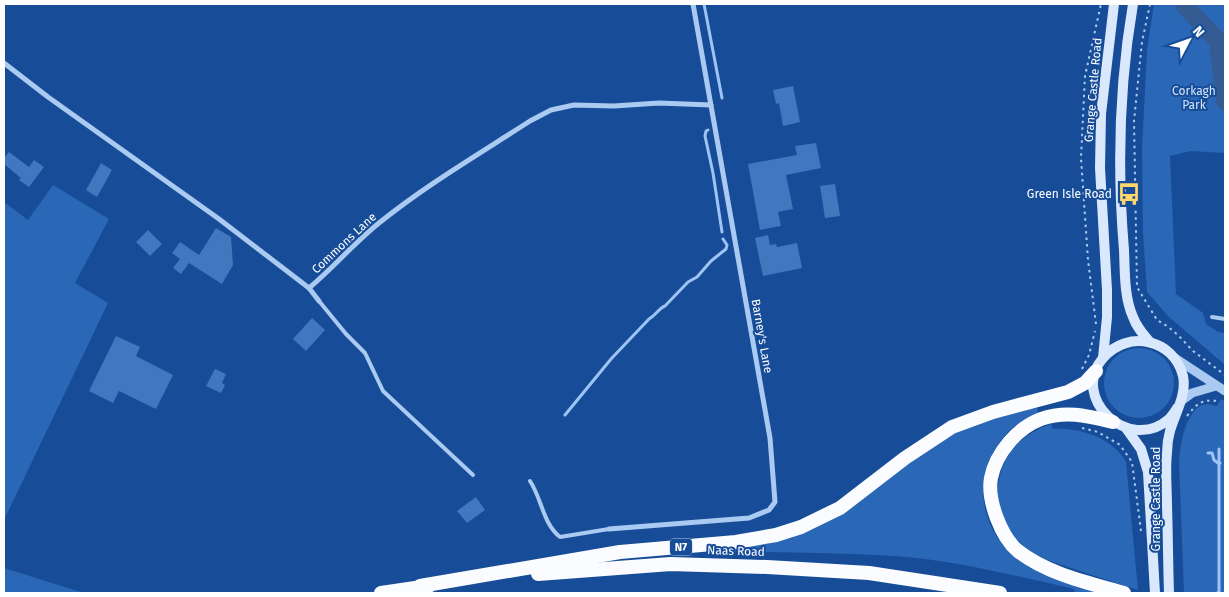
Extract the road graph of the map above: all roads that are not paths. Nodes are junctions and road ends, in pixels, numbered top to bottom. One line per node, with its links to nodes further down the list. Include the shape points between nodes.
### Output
1 (693, 4): 5 (street, Barney's Lane)
2 (1114, 4): 12 (main road, Grange Castle Road, via 1101,114 1100,168 1107,290)
3 (1133, 4): 10 (main road, via 1126,44 1119,132 1119,184 1127,296 1138,330)
4 (4, 63): 6 (street, Commons Lane, via 219,218)
5 (711, 105): 6 (street, Commons Lane, via 574,105 551,110 412,198 361,238); 21 (street, Barney's Lane, via 770,438 775,502 769,510 749,518)
6 (309, 288): 7 (street)
7 (319, 301): 19 (lane, via 366,353 383,391)
8 (1212, 317): 9 (lane)
9 (1225, 319)
10 (1150, 342): 11 (main road); 12 (main road, via 1124,343)
11 (1173, 356): 14 (street); 16 (main road, Grange Castle Road, via 1183,378)
12 (1102, 358): 13 (main road, Grange Castle Road)
13 (1096, 371): 17 (main road, Grange Castle Road, via 1094,388 1098,404); 22 (highway, N7, via 1085,383 1068,392 993,412 952,427 840,508 776,535 736,542 620,552)
14 (1216, 386): 15 (street); 16 (street, via 1192,393)
15 (1225, 391)
16 (1180, 404): 18 (main road, Grange Castle Road, via 1169,419 1156,427); 27 (main road, Grange Castle Road, via 1169,432 1166,456)
17 (1113, 422): 18 (main road, Grange Castle Road); 25 (highway, via 1070,413 1040,420 1014,437 1003,451 991,479 991,490 1002,531 1017,550 1036,563 1060,573)
18 (1126, 428): 26 (main road, Grange Castle Road, via 1141,449 1148,472)
19 (473, 475)
20 (530, 481): 21 (lane, via 548,524 560,537)
21 (609, 529)
22 (420, 586): 23 (highway, Naas Road / N7); 24 (highway, Naas Road / N7, via 671,564 869,573)
23 (381, 593)
24 (1000, 593)
25 (1124, 593)
26 (1155, 593)
27 (1170, 593)

